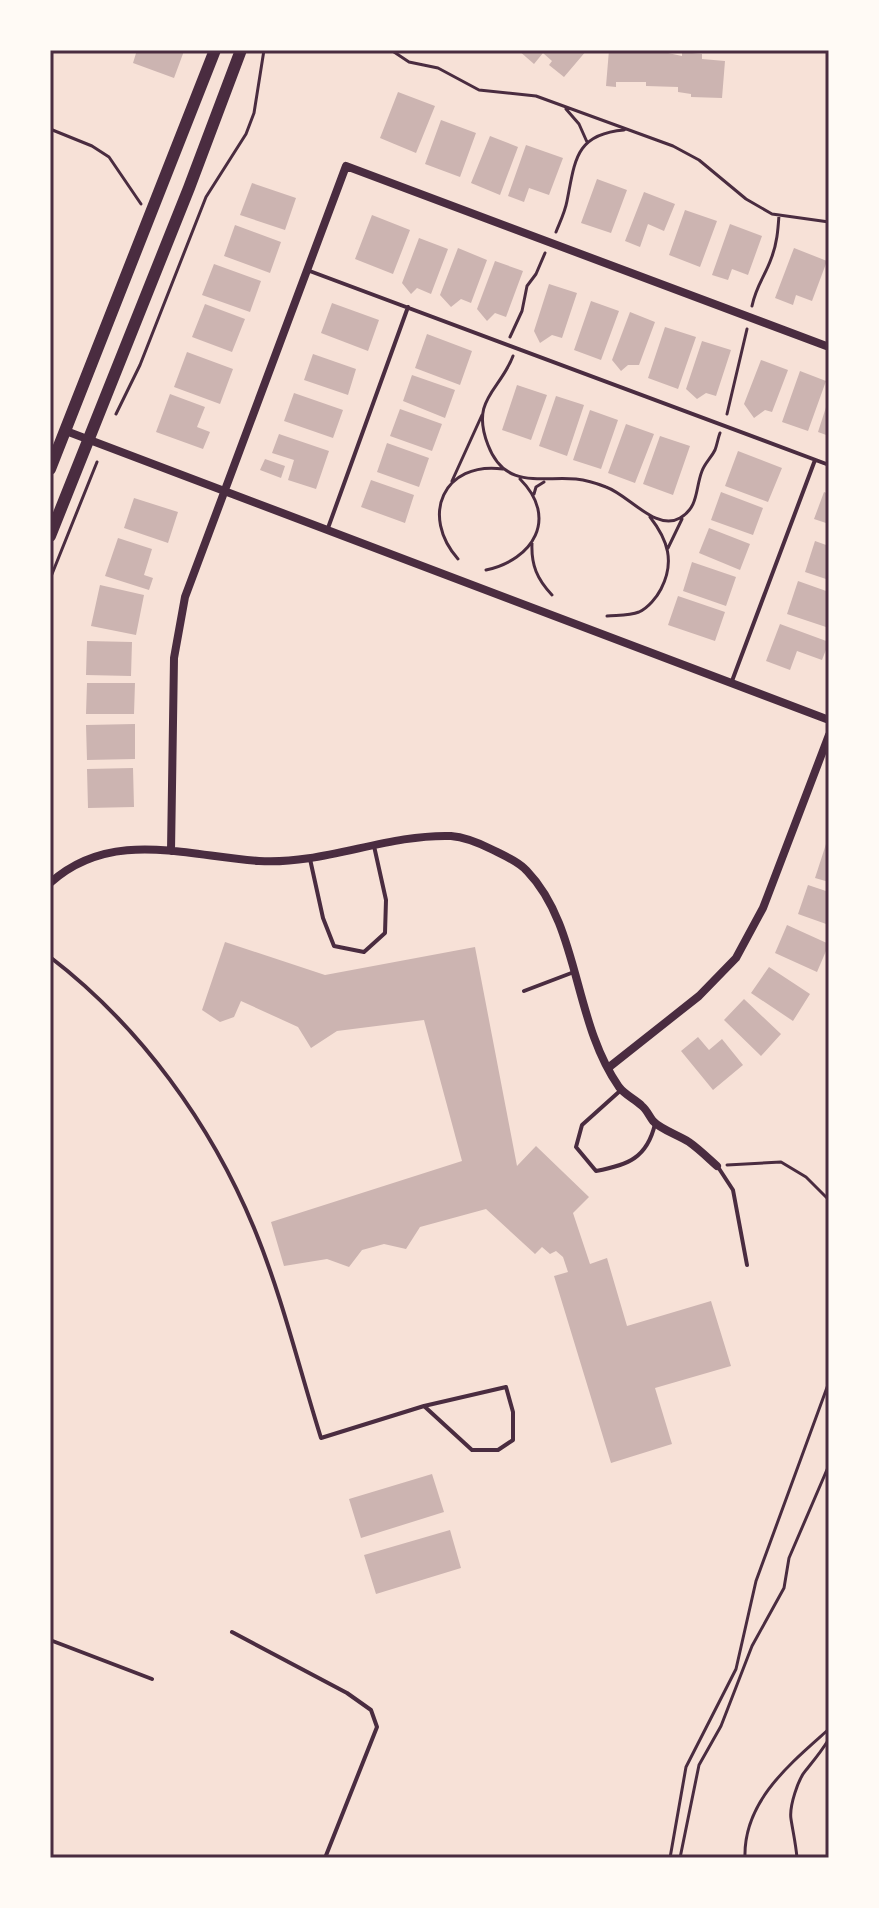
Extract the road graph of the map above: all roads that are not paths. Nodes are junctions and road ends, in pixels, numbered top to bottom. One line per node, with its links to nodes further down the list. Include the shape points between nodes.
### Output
1 (215, 50): 6 (main road)
2 (241, 50): 7 (main road)
3 (307, 270): 4 (lane); 5 (street, via 346,166); 11 (street)
4 (408, 307): 8 (lane); 12 (lane)
5 (829, 347)
6 (66, 431): 7 (street); 10 (main road)
7 (87, 440): 11 (street); 13 (main road)
8 (815, 460): 9 (lane); 14 (lane)
9 (829, 465)
10 (50, 469)
11 (224, 491): 12 (street); 18 (street, via 185,597 174,658)
12 (327, 530): 14 (street)
13 (50, 536)
14 (732, 684): 15 (street)
15 (829, 720)
16 (829, 735): 24 (street, via 763,908 736,958 699,996)
17 (374, 846): 19 (street); 19 (lane, via 386,900 385,933 364,952 334,946); 22 (street, via 452,836 506,856 526,870 550,903)
18 (171, 851): 19 (street, via 281,863); 20 (street, via 100,853 78,861)
19 (310, 859)
20 (50, 883)
21 (50, 957): 29 (lane, via 122,1023 203,1129 254,1227 321,1438)
22 (574, 972): 23 (lane); 24 (street, via 592,1037)
23 (524, 991)
24 (608, 1068): 25 (street)
25 (621, 1090): 26 (street, via 643,1106); 26 (lane, via 582,1125 576,1147 596,1171 625,1166 642,1153)
26 (655, 1124): 27 (street)
27 (717, 1166): 28 (lane, via 733,1190)
28 (747, 1265)
29 (424, 1406): 29 (lane, via 506,1387 513,1440 498,1450 472,1450)
30 (232, 1632): 33 (lane, via 371,1710 377,1727)
31 (50, 1640): 32 (lane)
32 (152, 1679)
33 (325, 1858)

